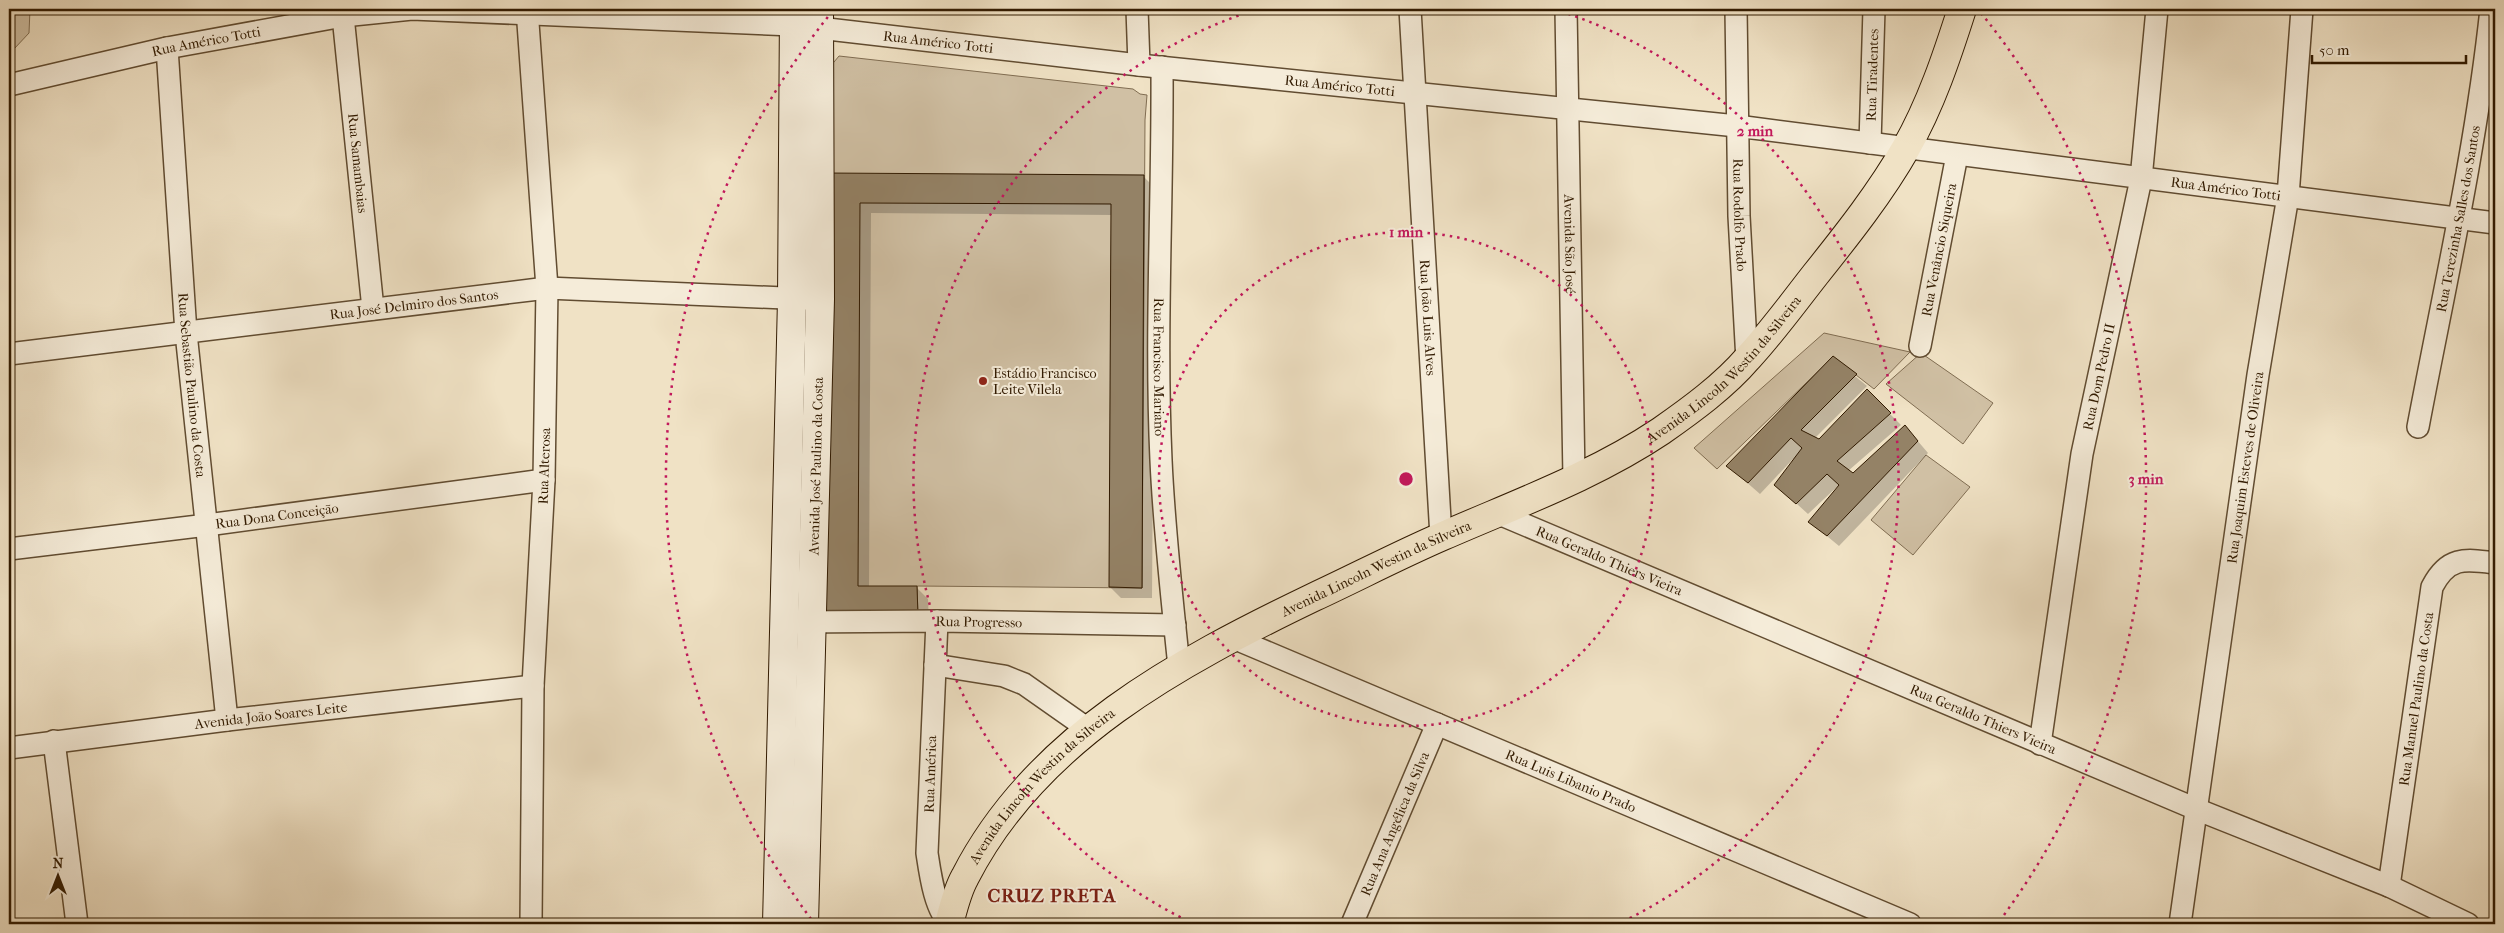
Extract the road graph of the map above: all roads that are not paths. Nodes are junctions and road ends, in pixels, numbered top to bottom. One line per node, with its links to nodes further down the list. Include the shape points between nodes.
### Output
1 (1137, 9): 14 (street)
2 (1410, 9): 17 (street, Rua João Luis Alves)
3 (1566, 9): 18 (street, Avenida São José)
4 (1736, 9): 19 (street, Rua Rodolfo Prado)
5 (1874, 9): 20 (street, Rua Tiradentes)
6 (1962, 9): 21 (main road, Avenida Lincoln Westin da Silveira, via 1945,61)
7 (2157, 9): 23 (street, Rua Dom Pedro II)
8 (2302, 9): 24 (street, Rua Joaquim Esteves de Oliveira)
9 (2490, 9): 25 (street, Rua Terezinha Salles dos Santos, via 2486,56)
10 (527, 11): 11 (street, Rua Américo Totti, via 412,9); 12 (street, Rua Américo Totti); 27 (street, Rua Alterosa)
11 (343, 16): 13 (street, Rua Américo Totti); 30 (street, Rua Samambaias)
12 (807, 18): 14 (street, Rua Américo Totti); 28 (main road, Avenida José Paulino da Costa); 29 (main road, Avenida José Paulino da Costa)
13 (167, 48): 16 (street, Rua Américo Totti); 31 (street, Rua Sebastião Paulino da Costa)
14 (1139, 65): 15 (street, Rua Américo Totti)
15 (1162, 67): 17 (street, Rua Américo Totti); 46 (street, Rua Francisco Mariano, via 1159,385 1167,564)
16 (9, 85)
17 (1413, 94): 18 (street, Rua Américo Totti); 40 (street, Rua João Luis Alves)
18 (1567, 108): 19 (street, Rua Américo Totti); 36 (street, Avenida São José)
19 (1737, 126): 20 (street, Rua Américo Totti); 34 (street, Rua Rodolfo Prado)
20 (1870, 143): 21 (street, Rua Américo Totti)
21 (1907, 147): 22 (street, Rua Américo Totti); 34 (main road, Avenida Lincoln Westin da Silveira, via 1838,246)
22 (1957, 155): 23 (street, Rua Américo Totti); 32 (street, Rua Venâncio Siqueira)
23 (2141, 179): 24 (street, Rua Américo Totti); 55 (street, Rua Dom Pedro II, via 2082,454)
24 (2288, 196): 25 (street, Rua Américo Totti); 57 (street, Rua Joaquim Esteves de Oliveira, via 2257,385)
25 (2458, 218): 26 (street, Rua Américo Totti); 35 (street, Rua Terezinha Salles dos Santos)
26 (2495, 223)
27 (547, 288): 28 (street, Rua José Delmiro dos Santos); 30 (street, Rua José Delmiro dos Santos); 37 (street, Rua Alterosa)
28 (792, 299): 29 (street, Rua José Delmiro dos Santos); 45 (main road, Avenida José Paulino da Costa)
29 (820, 299): 44 (main road, Avenida José Paulino da Costa)
30 (373, 309): 31 (street, Rua José Delmiro dos Santos)
31 (186, 333): 33 (street, Rua José Delmiro dos Santos); 39 (street, Rua Sebastião Paulino da Costa)
32 (1920, 346)
33 (9, 354)
34 (1747, 360): 36 (main road, Avenida Lincoln Westin da Silveira, via 1717,389 1661,430)
35 (2418, 427)
36 (1574, 478): 38 (main road, Avenida Lincoln Westin da Silveira)
37 (544, 480): 39 (street, Rua Dona Conceição); 50 (street, Rua Alterosa)
38 (1497, 513): 40 (main road, Avenida Lincoln Westin da Silveira); 55 (street, Rua Geraldo Thiers Vieira)
39 (207, 525): 41 (street, Rua Dona Conceição); 51 (street, Rua Sebastião Paulino da Costa)
40 (1441, 537): 47 (main road, Avenida Lincoln Westin da Silveira)
41 (9, 549)
42 (2495, 563): 58 (street, Rua Manuel Paulino da Costa, via 2453,562 2440,572 2432,586)
43 (938, 621): 44 (street, Rua Progresso); 46 (street, Rua Progresso); 48 (street, Rua América)
44 (813, 622): 45 (street, Rua Progresso); 62 (main road, Avenida José Paulino da Costa)
45 (784, 623): 61 (main road, Avenida José Paulino da Costa)
46 (1175, 625): 49 (street, Rua Francisco Mariano)
47 (1231, 637): 49 (main road, Avenida Lincoln Westin da Silveira); 52 (street, Rua Luis Libanio Prado)
48 (935, 665): 53 (street, via 1004,676 1024,684); 63 (street, Rua América, via 927,854 931,880)
49 (1179, 667): 53 (main road, Avenida Lincoln Westin da Silveira)
50 (533, 686): 51 (street, Avenida João Soares Leite); 60 (street, Rua Alterosa)
51 (227, 720): 54 (street, Avenida João Soares Leite)
52 (1437, 724): 64 (street, Rua Ana Angélica da Silva); 65 (street, Rua Luis Libanio Prado)
53 (1088, 729): 63 (main road, Avenida Lincoln Westin da Silveira, via 1053,759 996,828 964,878)
54 (54, 742): 56 (street, Avenida João Soares Leite); 59 (street)
55 (2040, 744): 57 (street, Rua Geraldo Thiers Vieira)
56 (9, 748)
57 (2196, 809): 58 (street, Rua Geraldo Thiers Vieira); 66 (street, Rua Joaquim Esteves de Oliveira)
58 (2389, 886): 67 (street, Rua Geraldo Thiers Vieira)
59 (77, 924)
60 (531, 924)
61 (777, 924)
62 (804, 924)
63 (949, 924)
64 (1352, 924)
65 (1910, 924)
66 (2180, 924)
67 (2468, 924)

